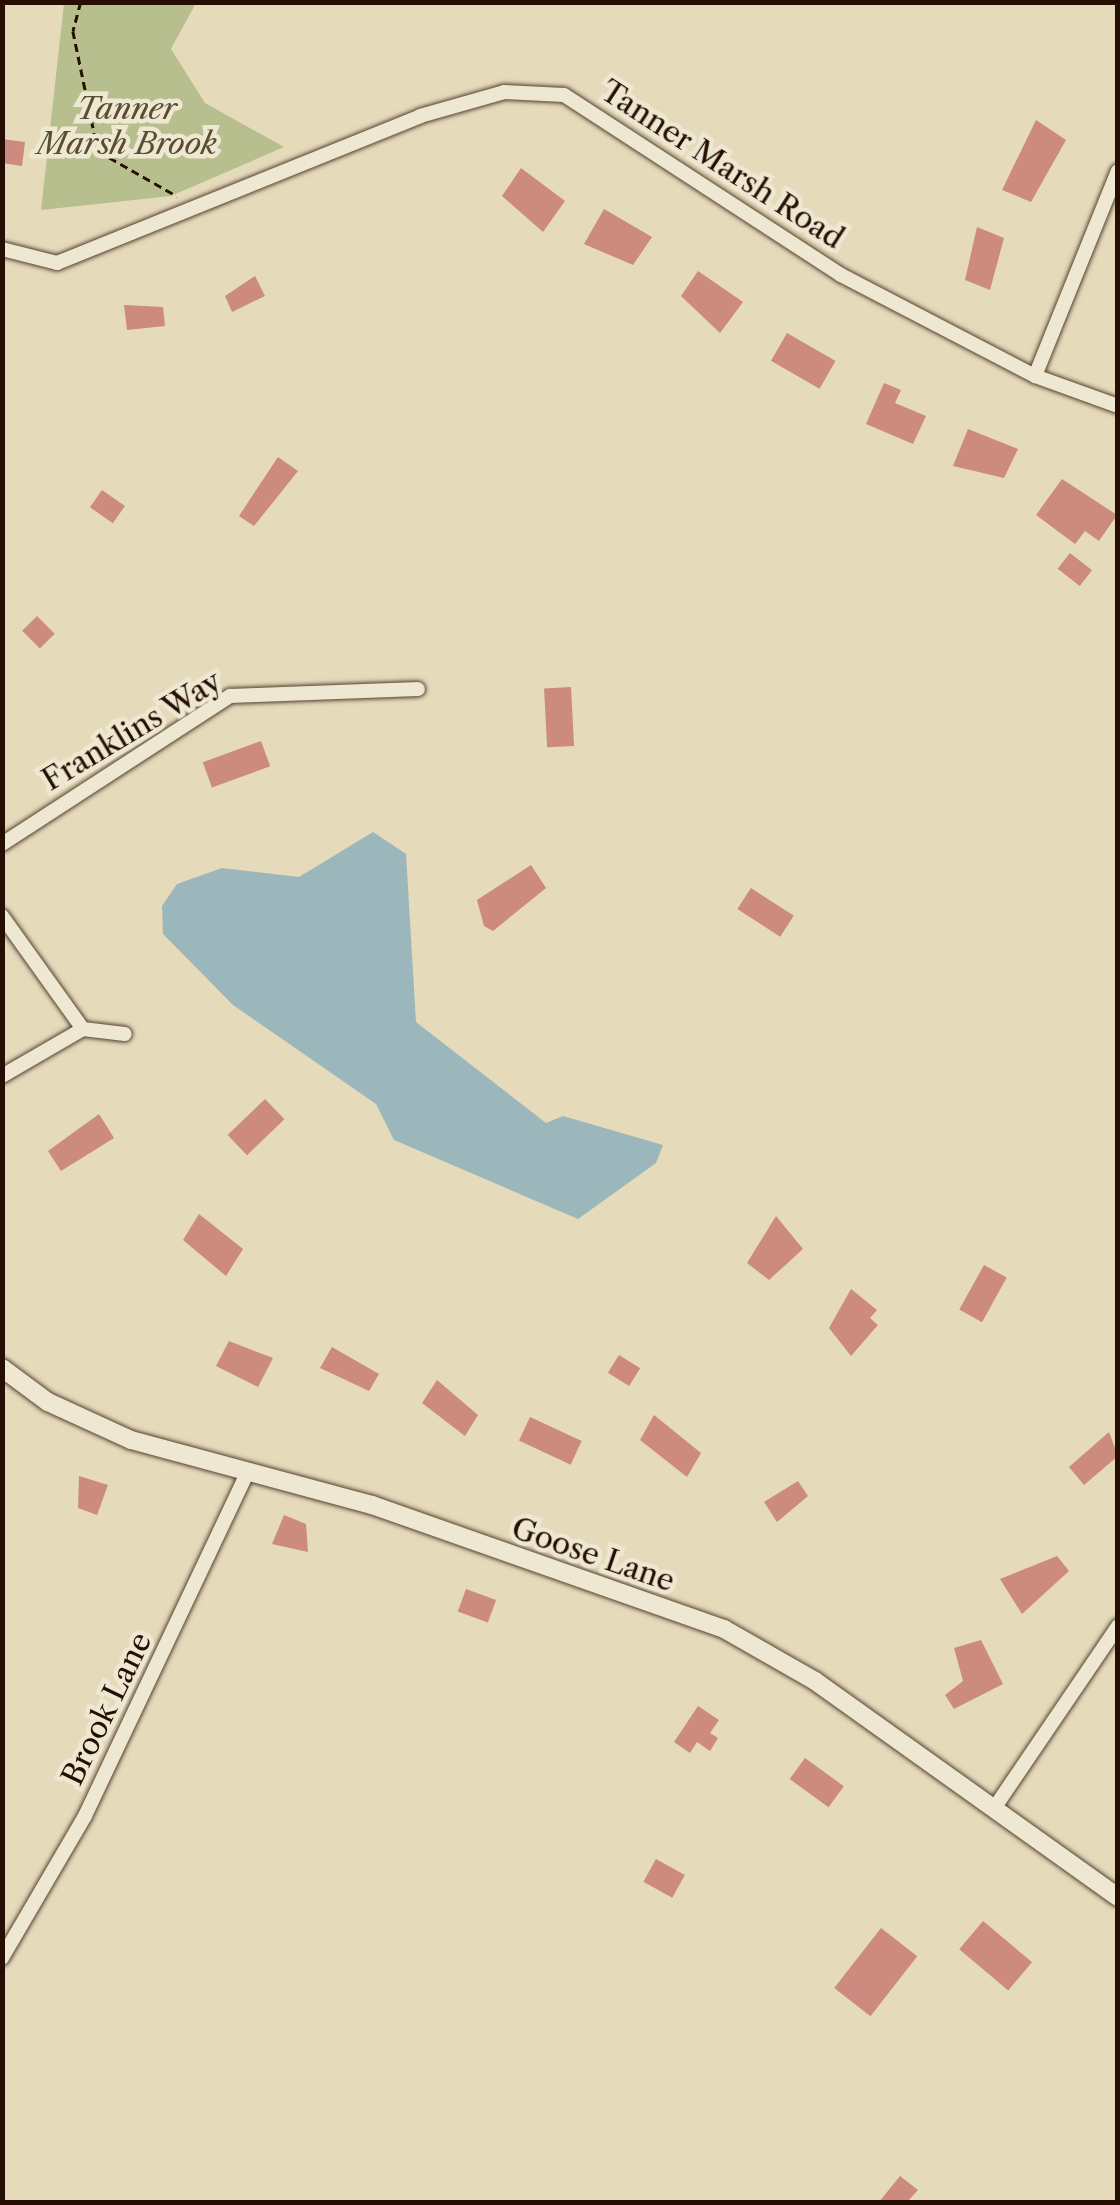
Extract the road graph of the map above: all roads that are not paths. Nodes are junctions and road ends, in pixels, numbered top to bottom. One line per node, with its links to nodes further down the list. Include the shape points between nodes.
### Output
1 (1118, 171): 3 (street)
2 (2, 250): 3 (street, Tanner Marsh Road, via 57,263 420,116 504,92 564,94 841,275)
3 (1035, 376): 4 (street, Tanner Marsh Road)
4 (1118, 406)
5 (418, 690): 6 (street, Franklins Way, via 230,696)
6 (2, 844)
7 (2, 916): 8 (street)
8 (83, 1029): 9 (street); 10 (street)
9 (125, 1034)
10 (2, 1076)
11 (2, 1368): 12 (street, Goose Lane, via 48,1402 130,1440)
12 (246, 1476): 14 (street, Goose Lane, via 372,1505 724,1630 816,1681); 16 (street, Brook Lane, via 93,1800)
13 (1118, 1626): 14 (street)
14 (995, 1807): 15 (street, Goose Lane)
15 (1118, 1897)
16 (2, 1958)

